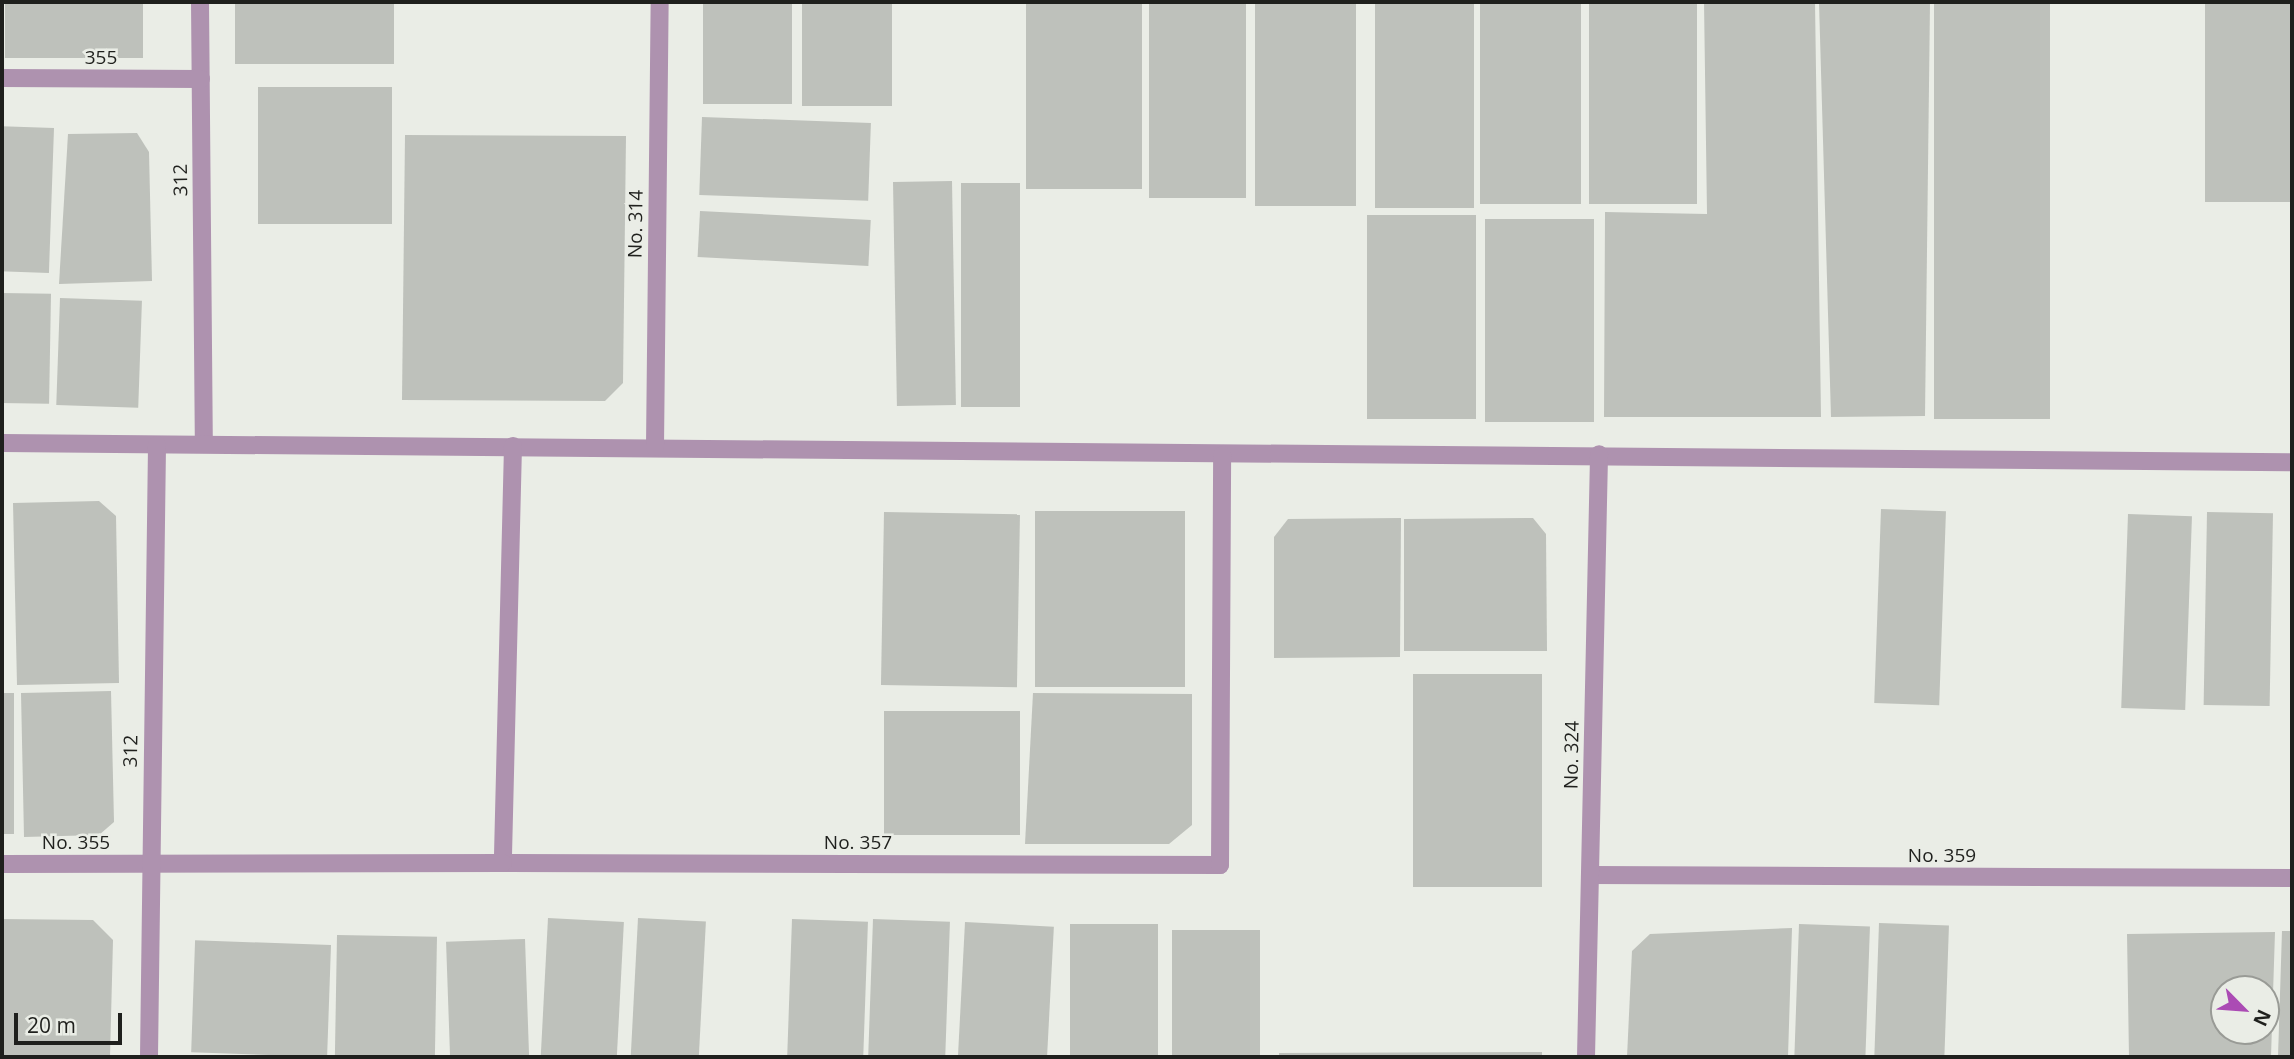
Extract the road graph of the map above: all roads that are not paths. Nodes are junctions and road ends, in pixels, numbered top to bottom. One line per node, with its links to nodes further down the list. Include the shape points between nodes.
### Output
1 (200, 2): 4 (street, 312)
2 (660, 2): 9 (street, No. 314)
3 (2, 78): 4 (street, 355)
4 (201, 79): 5 (street, 312)
5 (204, 442): 7 (street); 8 (street)
6 (2, 443): 7 (street)
7 (157, 445): 15 (street, 312)
8 (513, 446): 9 (street); 13 (street)
9 (655, 447): 11 (street)
10 (1599, 454): 11 (street); 12 (street); 16 (street, No. 324)
11 (1222, 455): 13 (street, No. 357, via 1220,865)
12 (2292, 462)
13 (503, 863): 15 (street, No. 355)
14 (2, 864): 15 (street, No. 355)
15 (150, 865): 18 (street, 312)
16 (1591, 875): 17 (street, No. 359); 19 (street, No. 324)
17 (2292, 878)
18 (149, 1057)
19 (1586, 1057)

